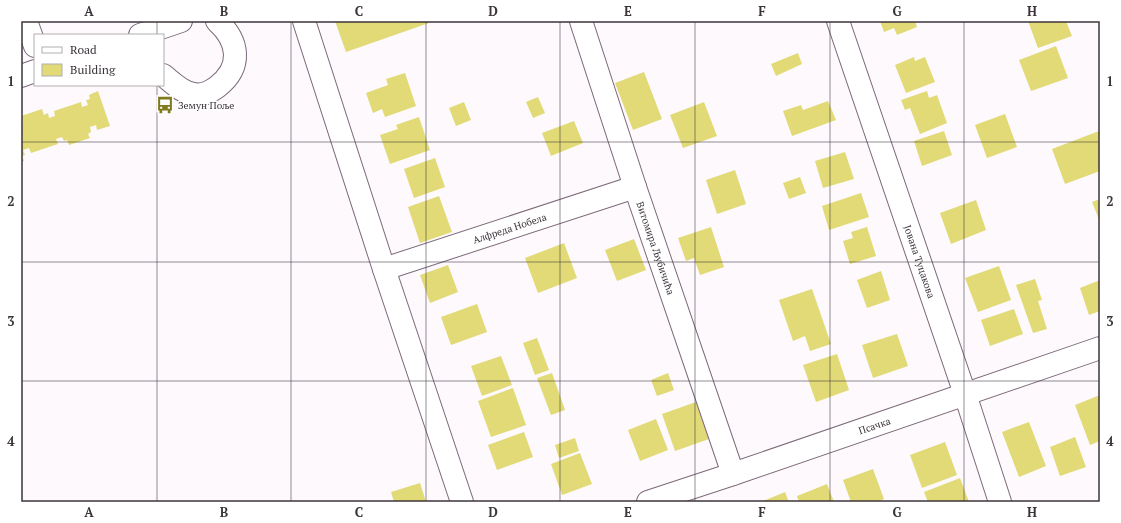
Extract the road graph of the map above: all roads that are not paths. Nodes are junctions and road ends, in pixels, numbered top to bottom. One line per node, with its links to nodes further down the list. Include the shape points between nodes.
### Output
1 (26, 21): 8 (street)
2 (181, 21): 7 (street)
3 (217, 21): 11 (street, via 229,33 236,50 235,64 222,83 201,95 182,90)
4 (304, 21): 13 (street)
5 (581, 21): 12 (street, Витомира Љубичића)
6 (838, 21): 15 (street, Јована Туцакова)
7 (146, 29)
8 (34, 43)
9 (34, 71): 10 (street)
10 (21, 76)
11 (164, 76)
12 (635, 187): 13 (street, Алфреда Нобела); 16 (street, Витомира Љубичића)
13 (384, 269): 17 (street)
14 (1100, 348): 15 (street, Псачка)
15 (966, 394): 16 (street, Псачка); 19 (street, Јована Туцакова)
16 (733, 474): 18 (street, Псачка)
17 (462, 502)
18 (648, 502)
19 (1000, 502)

